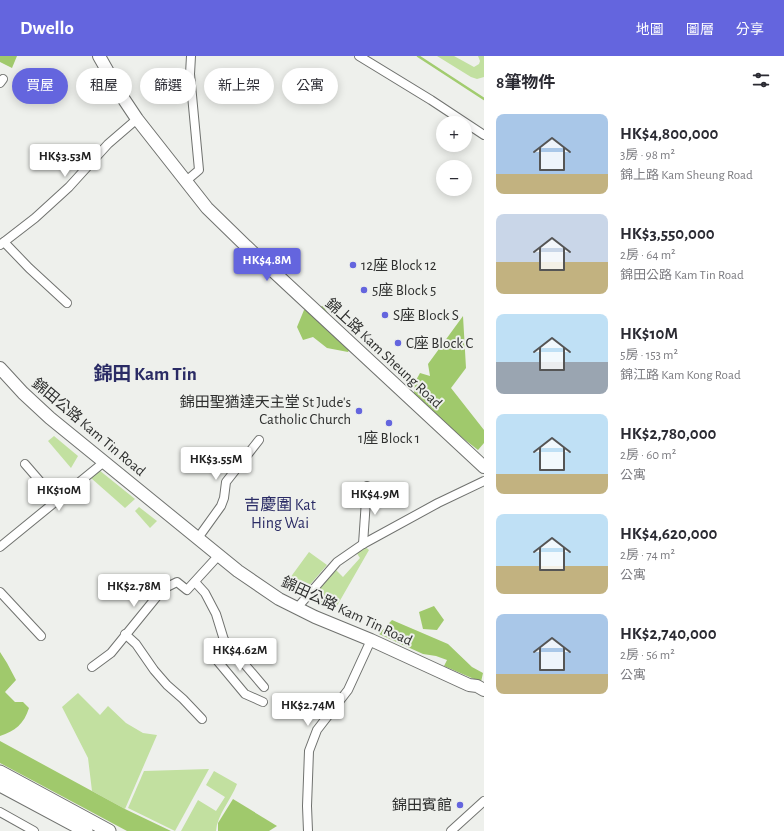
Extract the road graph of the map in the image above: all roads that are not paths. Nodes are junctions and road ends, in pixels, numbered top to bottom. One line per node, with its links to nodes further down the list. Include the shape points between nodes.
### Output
1 (99, 56): 4 (main road, 錦上路 Kam Sheung Road)
2 (190, 56): 6 (street, via 199,170)
3 (359, 56): 5 (street)
4 (137, 119): 6 (main road, 錦上路 Kam Sheung Road); 7 (street, via 108,144 70,188)
5 (484, 135)
6 (186, 181): 13 (main road, 錦上路 Kam Sheung Road, via 207,208 246,246)
7 (2, 243): 8 (street)
8 (67, 303)
9 (0, 368): 11 (main road, 錦田公路 Kam Tin Road, via 36,406)
10 (259, 440): 17 (street, via 226,482 221,506)
11 (104, 462): 16 (street); 17 (main road, 錦田公路 Kam Tin Road)
12 (25, 464): 16 (street)
13 (484, 467)
14 (484, 481): 18 (street)
15 (367, 486): 18 (street)
16 (57, 501): 19 (street)
17 (198, 538): 20 (main road, 錦田公路 Kam Tin Road)
18 (363, 544): 23 (street, via 337,562)
19 (0, 547)
20 (219, 555): 21 (street); 23 (main road, 錦田公路 Kam Tin Road, via 259,586)
21 (195, 582): 24 (street, via 187,590 177,582 163,589); 26 (street, via 216,614)
22 (0, 592): 25 (street)
23 (297, 608): 27 (main road, 錦田公路 Kam Tin Road)
24 (125, 634): 28 (street, via 111,653); 34 (street, via 136,644 167,685)
25 (41, 636)
26 (224, 640): 30 (street); 33 (street, via 215,658 245,694)
27 (371, 640): 29 (main road, 錦田公路 Kam Tin Road); 42 (street, via 348,690 317,730 309,751)
28 (92, 667)
29 (469, 685): 31 (main road, 錦田公路 Kam Tin Road); 32 (main road, 錦田公路 Kam Tin Road, via 474,692)
30 (264, 687)
31 (484, 690)
32 (484, 698)
33 (263, 702)
34 (202, 719)
35 (0, 772): 41 (main road)
36 (0, 785): 40 (main road)
37 (484, 801): 43 (street)
38 (0, 812): 39 (street)
39 (34, 831)
40 (86, 831)
41 (109, 831)
42 (308, 831)
43 (452, 831)

